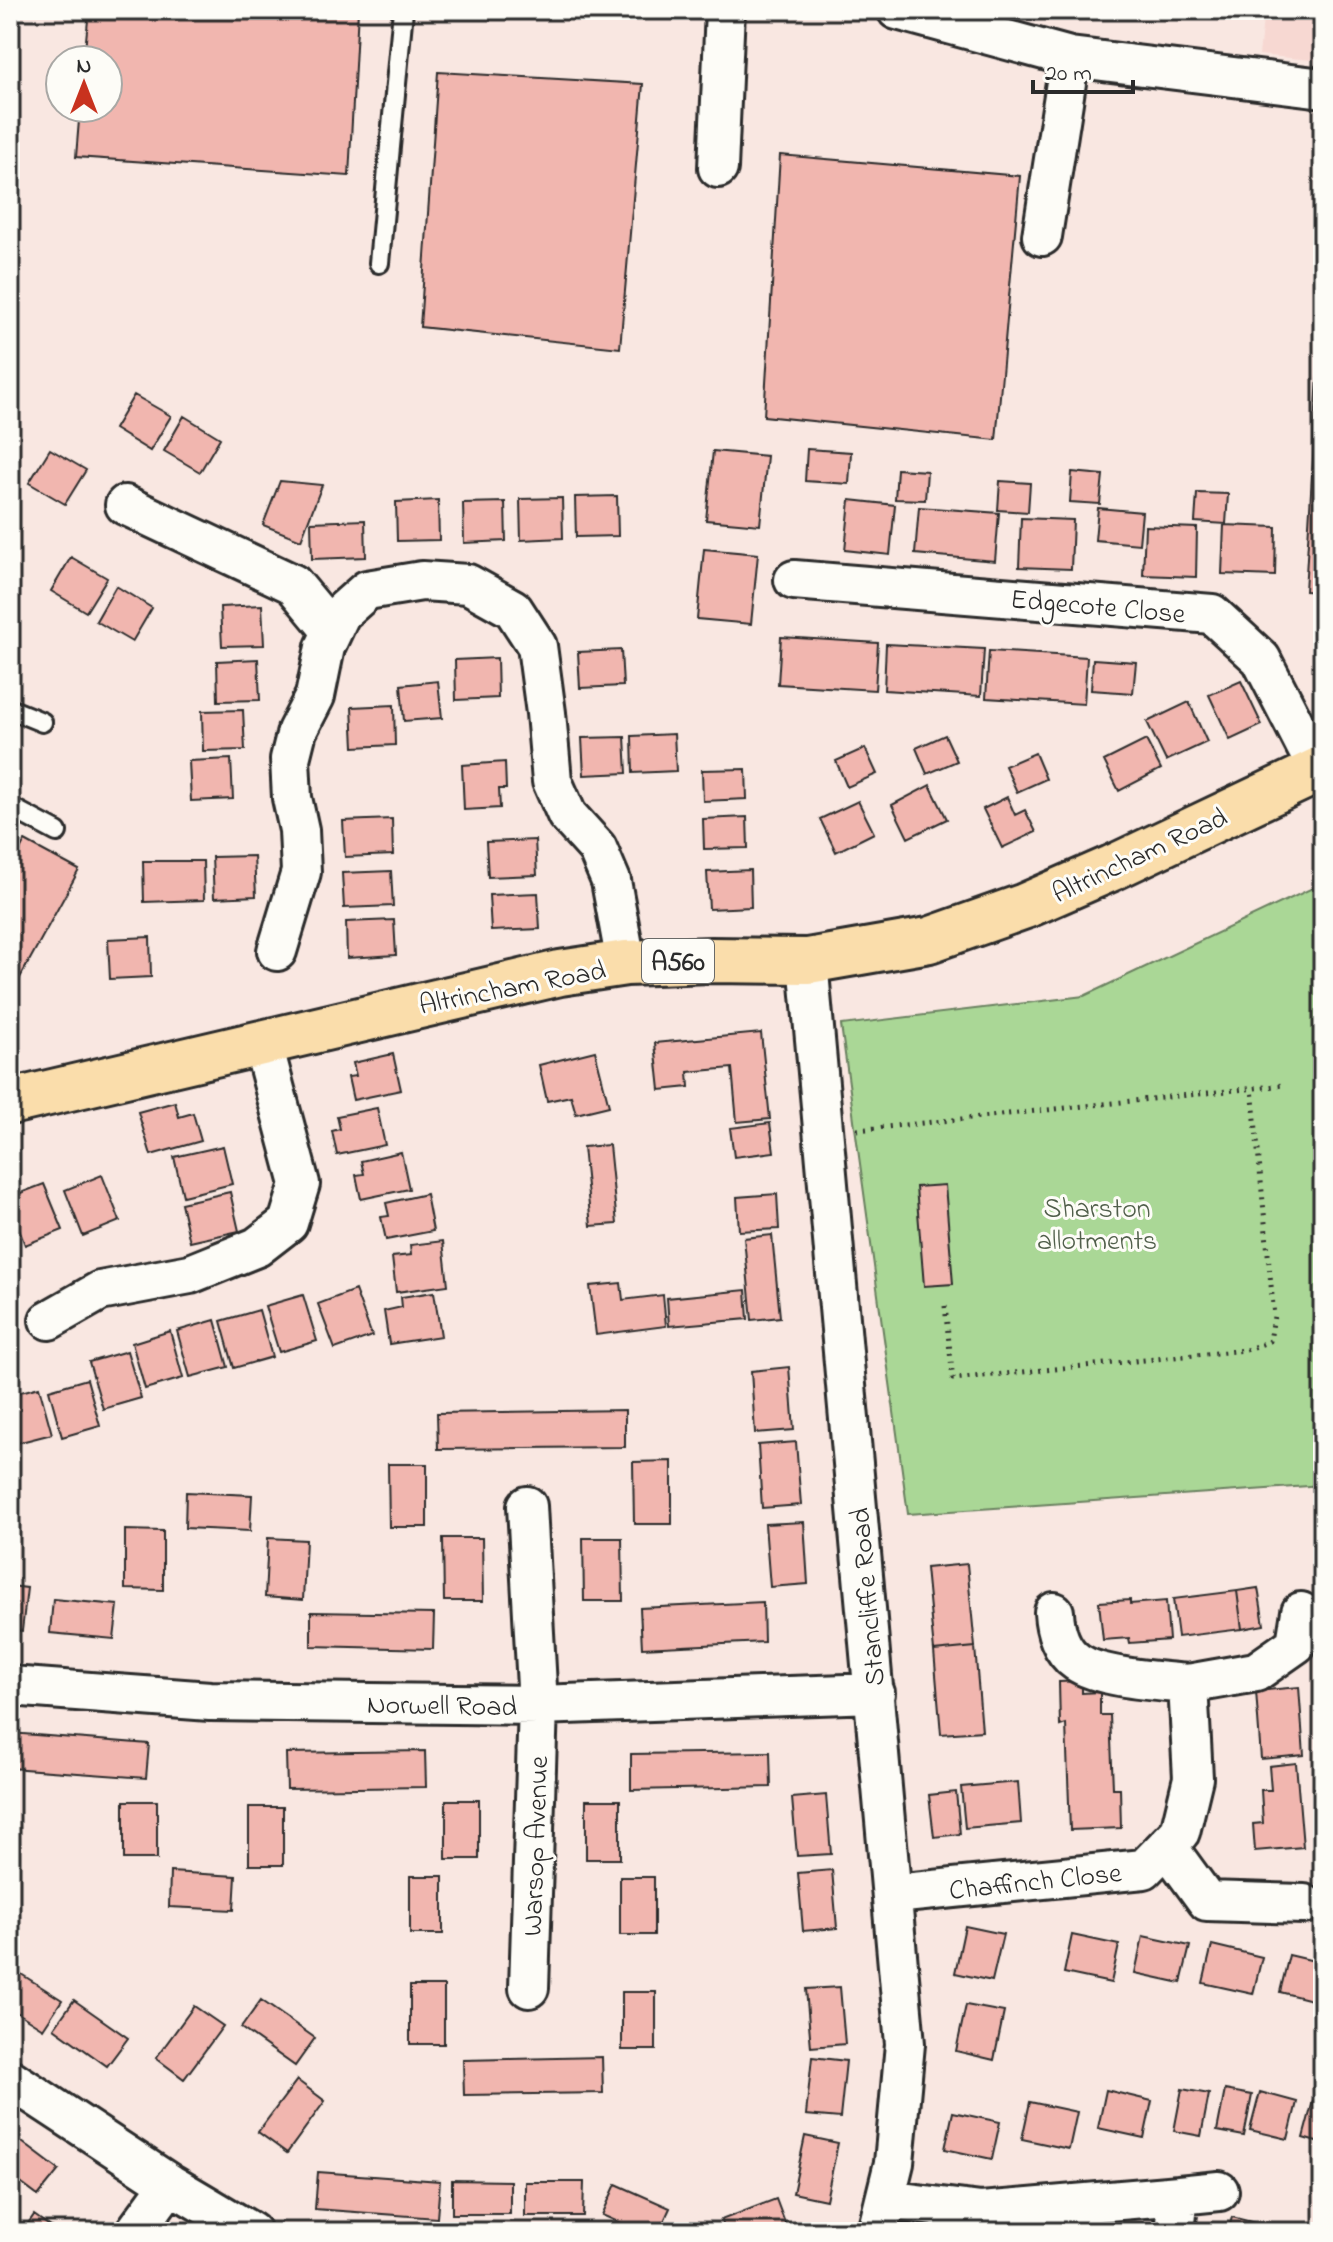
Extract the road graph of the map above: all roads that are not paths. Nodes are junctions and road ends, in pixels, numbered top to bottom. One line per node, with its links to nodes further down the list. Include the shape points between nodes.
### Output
1 (403, 10): 8 (lane)
2 (725, 10): 6 (street)
3 (897, 10): 4 (street)
4 (1070, 57): 5 (street); 7 (street)
5 (1323, 88)
6 (718, 168)
7 (1042, 236)
8 (379, 263)
9 (125, 505): 11 (street, via 293,584)
10 (794, 580): 14 (street, Edgecote Close, via 1212,614 1261,659)
11 (332, 631): 17 (street, via 315,696 290,759 301,872); 19 (street, via 341,613 367,590 422,581 468,584 513,609 537,646 552,781 567,815 597,848 611,881)
12 (10, 709): 13 (lane)
13 (42, 722)
14 (1321, 769): 18 (main road, Altrincham Road / A560, via 1025,906 929,940)
15 (10, 807): 16 (lane)
16 (57, 832)
17 (277, 951)
18 (808, 961): 19 (main road, Altrincham Road / A560); 28 (street, Stancliffe Road)
19 (626, 963): 20 (main road, Altrincham Road / A560, via 560,973)
20 (262, 1041): 21 (main road, Altrincham Road / A560); 22 (street, via 300,1184 288,1223 257,1247 190,1274 100,1291)
21 (10, 1102)
22 (49, 1320)
23 (527, 1506): 29 (street, Warsop Avenue)
24 (1054, 1612): 26 (street, via 1056,1634 1076,1662 1118,1676)
25 (1301, 1612): 26 (street, via 1296,1644 1256,1672)
26 (1188, 1684): 30 (street, Chaffinch Close, via 1193,1778 1180,1832)
27 (10, 1686): 29 (street, Norwell Road, via 210,1701)
28 (875, 1693): 29 (street, Norwell Road); 31 (street, Stancliffe Road)
29 (538, 1705): 33 (street, Warsop Avenue)
30 (1167, 1846): 31 (street, Chaffinch Close, via 1144,1869); 32 (street, via 1207,1901)
31 (894, 1894): 38 (street, Stancliffe Road, via 905,2044 894,2163)
32 (1304, 1904)
33 (529, 1988)
34 (10, 2079): 35 (street)
35 (170, 2184): 39 (street); 40 (street)
36 (1219, 2191): 37 (street)
37 (1177, 2214): 38 (street)
38 (881, 2216)
39 (135, 2232)
40 (251, 2232)

